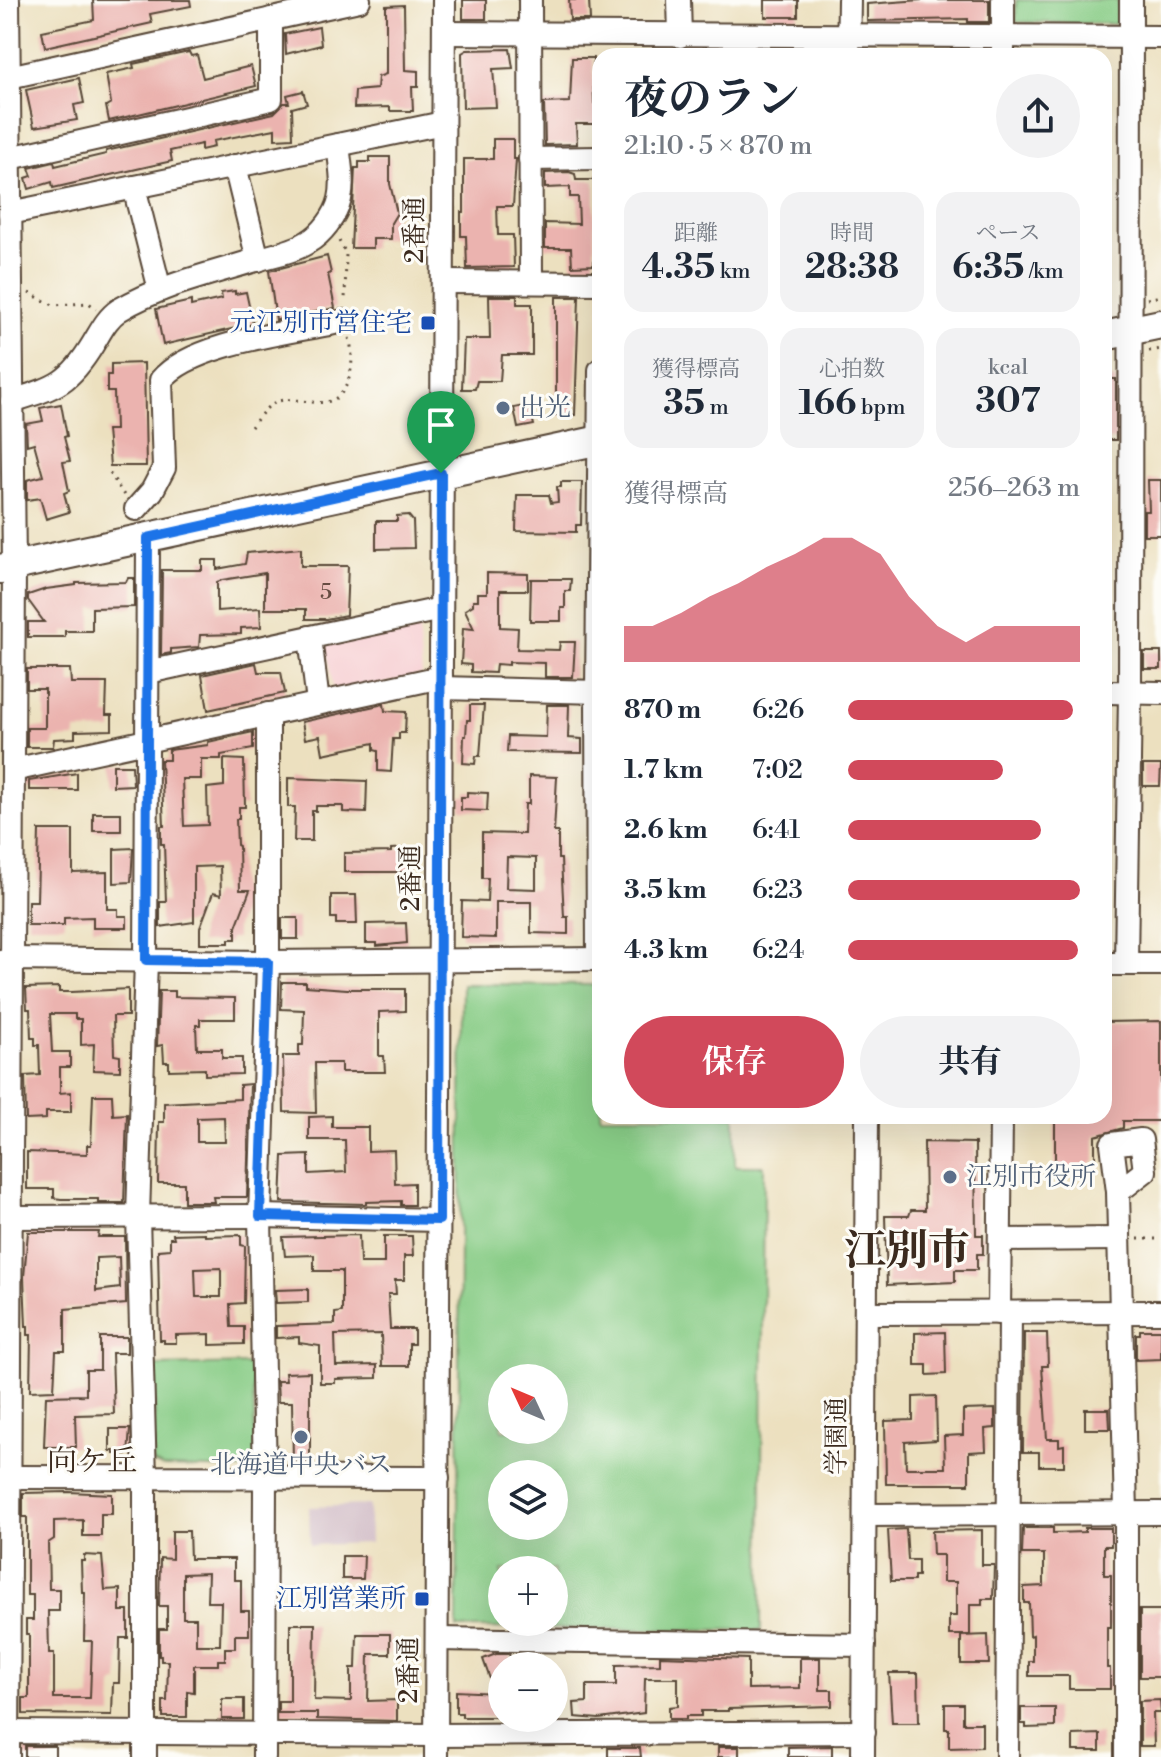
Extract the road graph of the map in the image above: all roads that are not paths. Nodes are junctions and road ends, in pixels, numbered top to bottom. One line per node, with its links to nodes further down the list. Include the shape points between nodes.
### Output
1 (8, 0): 18 (street)
2 (359, 0): 9 (street)
3 (444, 0): 10 (street, 2番通)
4 (530, 0): 11 (street)
5 (679, 0): 12 (street)
6 (849, 0): 17 (street)
7 (1003, 0): 15 (street)
8 (1131, 0): 13 (street)
9 (271, 19): 18 (street); 24 (street, via 271,99)
10 (444, 33): 11 (street); 19 (street, 2番通)
11 (530, 34): 12 (street); 22 (street)
12 (680, 36): 16 (street)
13 (1131, 37): 14 (street); 15 (street); 34 (street)
14 (1161, 37)
15 (1003, 45): 17 (street)
16 (738, 46): 17 (street)
17 (848, 46)
18 (6, 63): 24 (street)
19 (443, 123): 20 (street); 28 (street, 2番通)
20 (338, 145): 23 (street); 27 (street, via 342,183 332,217 307,243)
21 (592, 158): 22 (street)
22 (530, 159): 29 (street)
23 (235, 166): 25 (street); 27 (street)
24 (6, 167): 26 (street)
25 (134, 187): 26 (street); 31 (street)
26 (7, 221): 35 (street)
27 (258, 260): 31 (street)
28 (443, 282): 29 (street); 37 (street, 2番通)
29 (531, 282): 30 (street)
30 (592, 283)
31 (160, 290): 35 (street, via 115,313 71,376 54,388)
32 (344, 321): 38 (street, via 206,350 171,368 161,380 162,476)
33 (1161, 324): 34 (main road)
34 (1117, 333): 47 (street)
35 (12, 401): 40 (street)
36 (592, 441): 37 (main road)
37 (441, 473): 39 (main road); 41 (street, 2番通)
38 (136, 509)
39 (148, 538): 40 (main road); 43 (street)
40 (7, 568): 50 (street)
41 (441, 609): 42 (street); 44 (street, 2番通)
42 (310, 637): 43 (street); 49 (street)
43 (148, 672): 52 (street)
44 (441, 682): 45 (street); 49 (street); 54 (street, 2番通)
45 (592, 692)
46 (1112, 692): 47 (street)
47 (1130, 692): 48 (street); 59 (street)
48 (1161, 693)
49 (318, 703): 51 (street)
50 (7, 704): 53 (street)
51 (268, 714): 52 (street); 58 (street)
52 (148, 740): 53 (street); 57 (street)
53 (13, 770): 56 (street)
54 (439, 959): 55 (street); 58 (street); 67 (street, 2番通)
55 (592, 959)
56 (6, 960): 57 (street); 66 (street)
57 (146, 960): 58 (street); 64 (street)
58 (268, 962): 65 (street)
59 (1115, 964): 60 (street)
60 (1161, 964)
61 (867, 1124): 72 (street, 学園通)
62 (1001, 1124): 69 (street)
63 (1118, 1192): 68 (street)
64 (138, 1216): 65 (street); 66 (street); 78 (street)
65 (260, 1216): 67 (street); 79 (street)
66 (11, 1217): 70 (street)
67 (439, 1220): 77 (street, 2番通)
68 (1126, 1239): 69 (street); 74 (street)
69 (1000, 1240): 73 (street)
70 (5, 1280): 75 (street)
71 (1161, 1312): 74 (street)
72 (866, 1313): 73 (street); 83 (street, 学園通)
73 (1004, 1313): 74 (street); 82 (street)
74 (1120, 1313): 80 (street)
75 (5, 1392): 76 (street)
76 (9, 1477): 78 (street); 86 (street)
77 (438, 1478): 79 (street); 84 (street, 2番通)
78 (145, 1479): 79 (street); 87 (street)
79 (265, 1479): 89 (street)
80 (1126, 1513): 81 (street); 82 (street); 98 (street)
81 (1161, 1513)
82 (1009, 1514): 83 (street); 97 (street)
83 (865, 1515): 85 (street, 学園通)
84 (437, 1639): 85 (street); 91 (street, 2番通)
85 (864, 1645): 88 (street, 学園通)
86 (8, 1732): 87 (street); 92 (street)
87 (145, 1732): 89 (street); 93 (street)
88 (864, 1732): 90 (street); 96 (street, 学園通)
89 (264, 1734): 91 (street); 94 (street)
90 (599, 1734): 91 (street); 95 (street)
91 (436, 1746)
92 (8, 1757)
93 (145, 1757)
94 (264, 1757)
95 (598, 1757)
96 (863, 1757)
97 (1007, 1757)
98 (1126, 1757)

